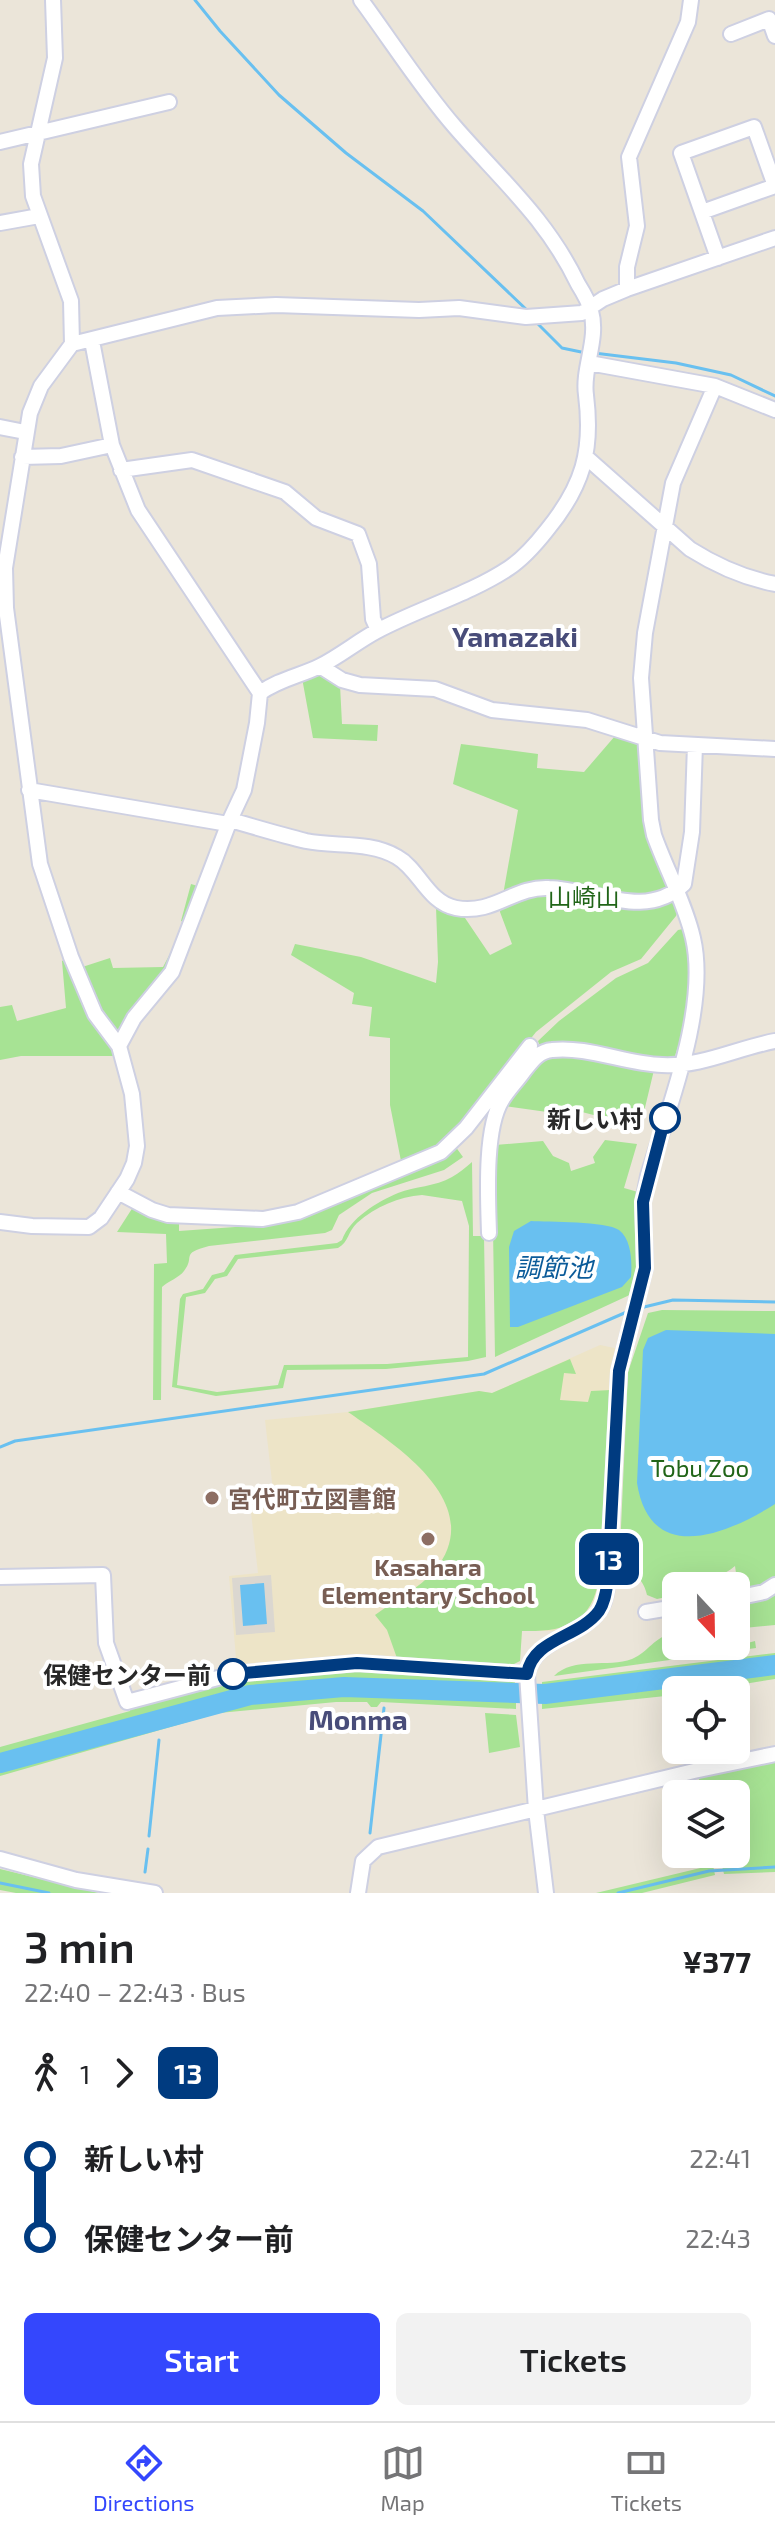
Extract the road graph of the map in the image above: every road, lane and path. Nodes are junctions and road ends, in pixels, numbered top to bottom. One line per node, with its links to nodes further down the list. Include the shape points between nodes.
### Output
1 (53, 0): 7 (street, via 55,58)
2 (361, 0): 16 (street, via 453,125 544,224)
3 (691, 0): 15 (street, via 688,22 629,157 637,226)
4 (731, 34): 5 (street, via 769,19)
5 (775, 36)
6 (169, 102): 7 (street)
7 (38, 133): 8 (street); 11 (street, via 31,164)
8 (0, 142)
9 (775, 186): 10 (street); 10 (street, via 754,127 681,153)
10 (702, 212): 14 (street)
11 (39, 216): 12 (street); 18 (street, via 71,301)
12 (0, 223)
13 (775, 238): 14 (street)
14 (718, 258): 15 (street)
15 (627, 289): 16 (street)
16 (591, 309): 17 (street, via 526,317 459,308 217,308); 19 (street)
17 (92, 341): 18 (street); 24 (street)
18 (72, 344): 23 (street, via 41,386)
19 (589, 363): 20 (street); 26 (street)
20 (715, 386): 21 (street); 28 (street, via 678,468)
21 (775, 410)
22 (0, 427): 23 (street)
23 (25, 432): 25 (street)
24 (112, 445): 25 (street, via 61,456); 27 (street)
25 (22, 457): 31 (street, via 5,568)
26 (586, 457): 28 (street); 30 (street, via 574,493 530,551 437,606)
27 (121, 470): 30 (street, via 192,460 285,492 316,518 358,534 369,564); 33 (street, via 138,510)
28 (664, 526): 29 (street, via 708,561 750,580); 34 (street, via 643,646)
29 (775, 584)
30 (378, 630): 32 (street)
31 (5, 657): 37 (street)
32 (320, 666): 33 (street); 34 (street, via 360,685 435,689 492,710 587,720)
33 (260, 693): 38 (street, via 244,790)
34 (644, 739): 35 (street); 39 (street, via 654,835)
35 (695, 745): 36 (street); 39 (street, via 692,832 684,884)
36 (775, 749)
37 (29, 790): 38 (street); 41 (street, via 40,864 71,957 95,1014)
38 (229, 822): 39 (street, via 397,857 451,908 486,909 537,888 620,903); 41 (street, via 172,972 134,1018)
39 (676, 892): 43 (street, via 696,957 695,1009)
40 (775, 1041): 43 (street)
41 (119, 1046): 46 (street, via 133,1100 137,1146)
42 (530, 1046): 44 (street)
43 (680, 1065): 45 (street, via 545,1051 501,1102); 54 (street, via 648,1176 643,1202 645,1268 619,1371 605,1599 586,1624 534,1655)
44 (466, 1128): 45 (street); 46 (street, via 433,1156 284,1216 168,1215)
45 (492, 1141): 48 (street, via 487,1164)
46 (118, 1192): 47 (street, via 89,1227)
47 (1, 1227)
48 (489, 1233)
49 (0, 1577): 54 (street, via 103,1575 108,1651 127,1702 233,1674 357,1663)
50 (775, 1585): 51 (street)
51 (750, 1595)
52 (662, 1609): 53 (street)
53 (646, 1612)
54 (527, 1680): 56 (street)
55 (775, 1754): 56 (street)
56 (536, 1810): 59 (street, via 378,1847 363,1861); 60 (street)
57 (0, 1859): 58 (street, via 76,1880)
58 (149, 1892)
59 (358, 1893)
60 (546, 1893)

